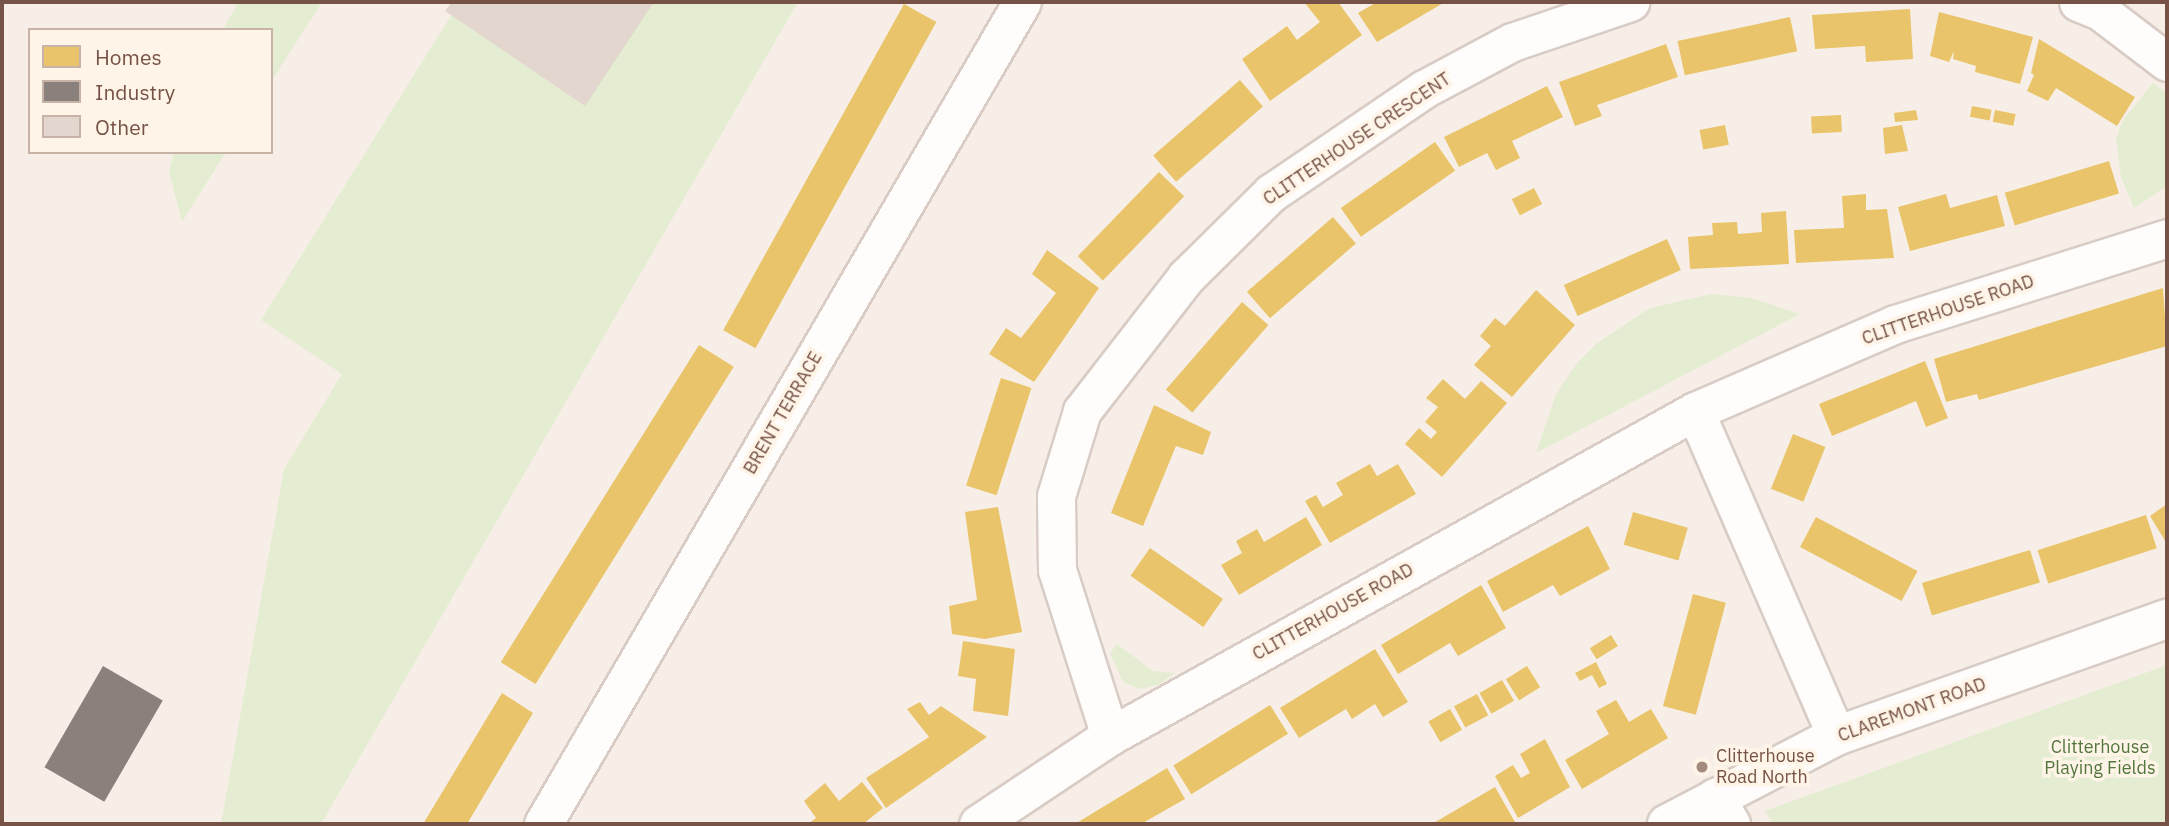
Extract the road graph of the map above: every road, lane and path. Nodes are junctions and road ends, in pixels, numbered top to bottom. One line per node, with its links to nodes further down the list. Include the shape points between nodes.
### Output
1 (1023, 2): 11 (street, BRENT TERRACE)
2 (1627, 2): 8 (street, CLITTERHOUSE CRESCENT, via 1512,42 1435,83 1271,193 1186,277 1082,411 1056,496 1057,570)
3 (2078, 2): 4 (street, via 2100,11)
4 (2167, 62)
5 (2167, 238): 6 (street, CLITTERHOUSE ROAD, via 1895,324)
6 (1695, 411): 8 (street, CLITTERHOUSE ROAD); 9 (street)
7 (2167, 619): 9 (street, CLAREMONT ROAD)
8 (1110, 736): 12 (street, CLITTERHOUSE ROAD)
9 (1836, 736): 10 (street, CLAREMONT ROAD)
10 (1723, 811): 13 (street, CLAREMONT ROAD)
11 (543, 824)
12 (978, 824)
13 (1668, 824)

